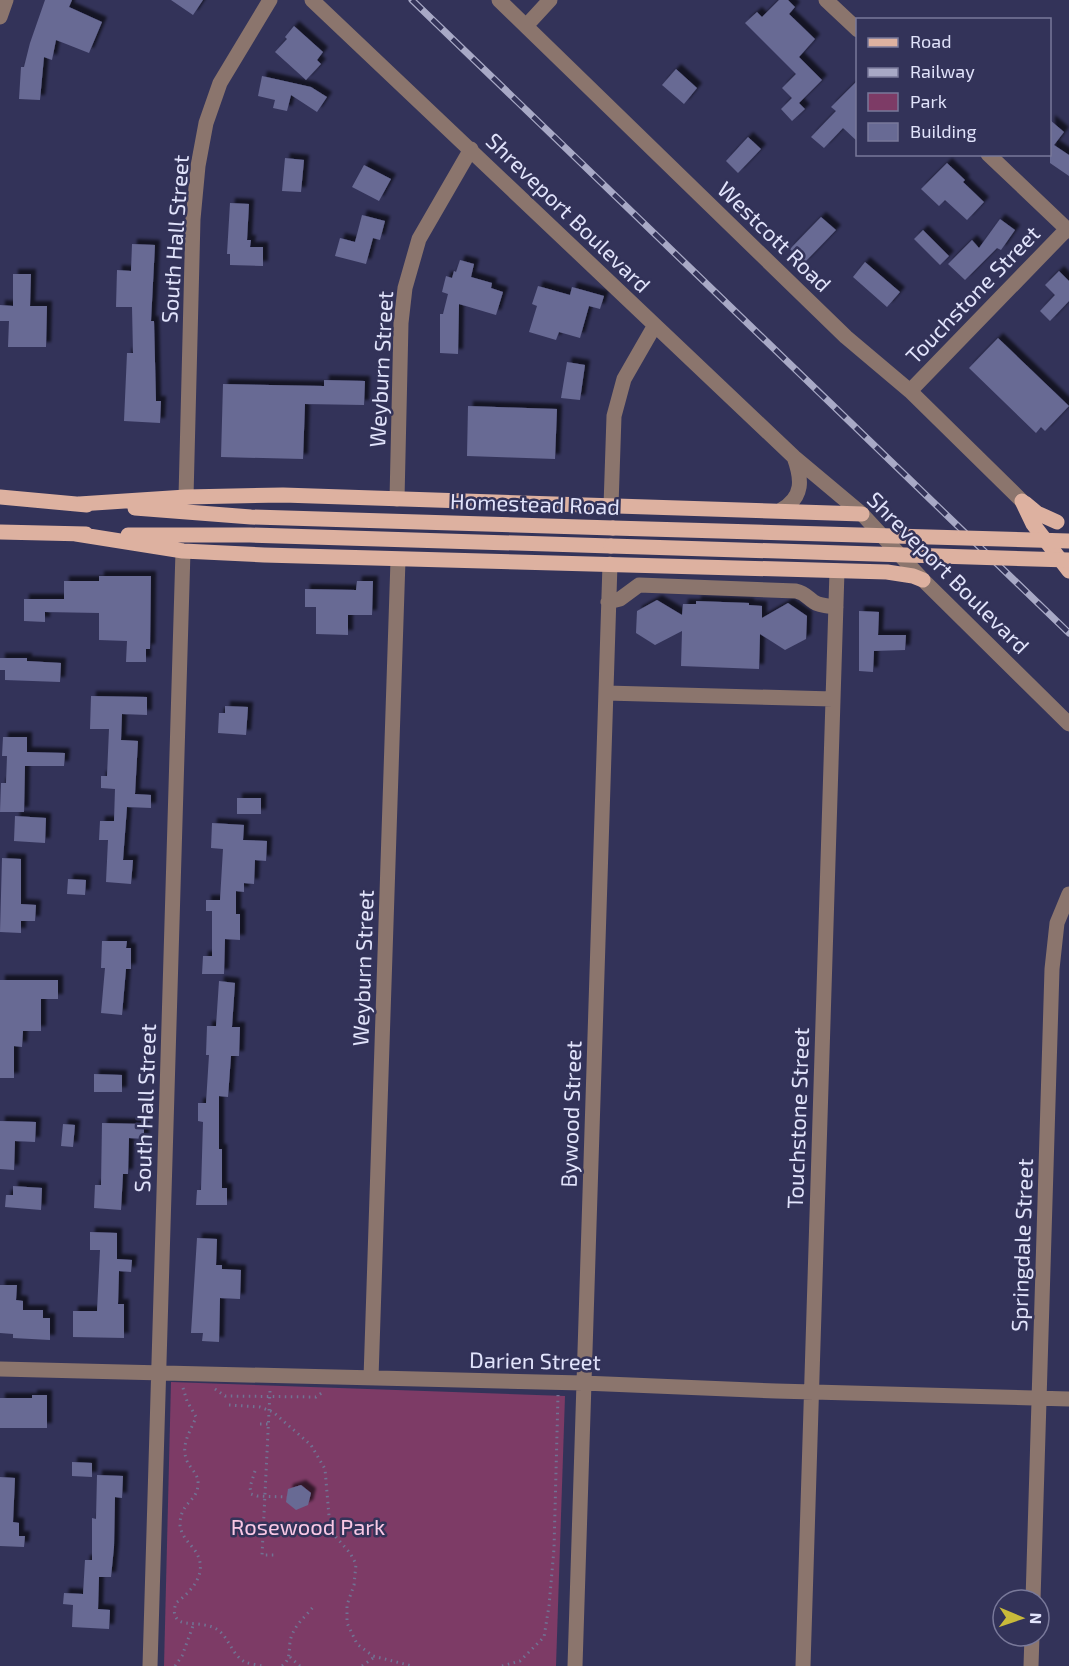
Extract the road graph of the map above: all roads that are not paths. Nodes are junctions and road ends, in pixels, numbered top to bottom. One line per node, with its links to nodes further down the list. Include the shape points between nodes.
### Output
1 (6, 0): 7 (street)
2 (270, 0): 17 (street, South Hall Street, via 220,83 206,123 198,166 192,219)
3 (312, 0): 10 (street, Shreveport Boulevard)
4 (499, 0): 8 (street, Westcott Road)
5 (550, 0): 8 (street)
6 (826, 0): 9 (street)
7 (0, 17)
8 (526, 26): 14 (street, Westcott Road, via 846,337)
9 (856, 28)
10 (471, 149): 13 (street, Shreveport Boulevard); 18 (street, Weyburn Street, via 419,239 405,288)
11 (990, 156): 12 (street)
12 (1068, 230): 14 (street, Touchstone Street)
13 (655, 325): 15 (street, Shreveport Boulevard); 21 (street, via 624,379 614,416)
14 (910, 391): 19 (street, Westcott Road)
15 (794, 457): 22 (street, via 800,482 794,500); 23 (street, Shreveport Boulevard)
16 (0, 497): 20 (main road, Homestead Road)
17 (186, 497): 18 (main road); 20 (main road)
18 (397, 499): 21 (main road)
19 (1022, 501): 24 (main road, via 1037,513); 27 (main road)
20 (79, 504): 28 (main road, Homestead Road, bridge, via 251,517)
21 (611, 506): 22 (main road)
22 (781, 510): 23 (main road)
23 (862, 514): 30 (street, Shreveport Boulevard)
24 (1063, 522): 27 (main road, via 1049,523)
25 (0, 532): 26 (main road, Homestead Road)
26 (76, 534): 29 (main road); 32 (main road, Homestead Road, bridge, via 250,535)
27 (1041, 534): 34 (main road)
28 (1069, 541)
29 (183, 551): 31 (main road); 45 (street, South Hall Street)
30 (901, 557): 36 (main road); 37 (street, Shreveport Boulevard)
31 (398, 560): 33 (main road); 46 (street, Weyburn Street)
32 (1069, 560)
33 (610, 564): 35 (main road); 38 (street, Bywood Street)
34 (1069, 571)
35 (837, 572): 36 (main road); 39 (street, Touchstone Street)
36 (888, 572): 37 (main road)
37 (923, 580): 42 (street, Shreveport Boulevard)
38 (608, 603): 39 (street, via 639,585 796,591 806,593 814,602); 40 (street, Bywood Street)
39 (836, 607): 41 (street, Touchstone Street)
40 (606, 693): 41 (street); 47 (street, Bywood Street)
41 (833, 699): 48 (street, Touchstone Street)
42 (1069, 724)
43 (1069, 894): 49 (street, Springdale Street, via 1057,923 1052,969)
44 (0, 1369): 45 (street, Darien Street)
45 (158, 1374): 46 (street, Darien Street); 53 (street, South Hall Street)
46 (371, 1378): 47 (street, Darien Street)
47 (583, 1383): 48 (street, Darien Street); 54 (street, Bywood Street)
48 (811, 1391): 49 (street, Darien Street); 55 (street, Touchstone Street)
49 (1039, 1399): 50 (street, Darien Street); 51 (street, Springdale Street)
50 (1069, 1399)
51 (1033, 1588)
52 (1032, 1648): 56 (street)
53 (150, 1666)
54 (575, 1666)
55 (803, 1666)
56 (1031, 1666)

